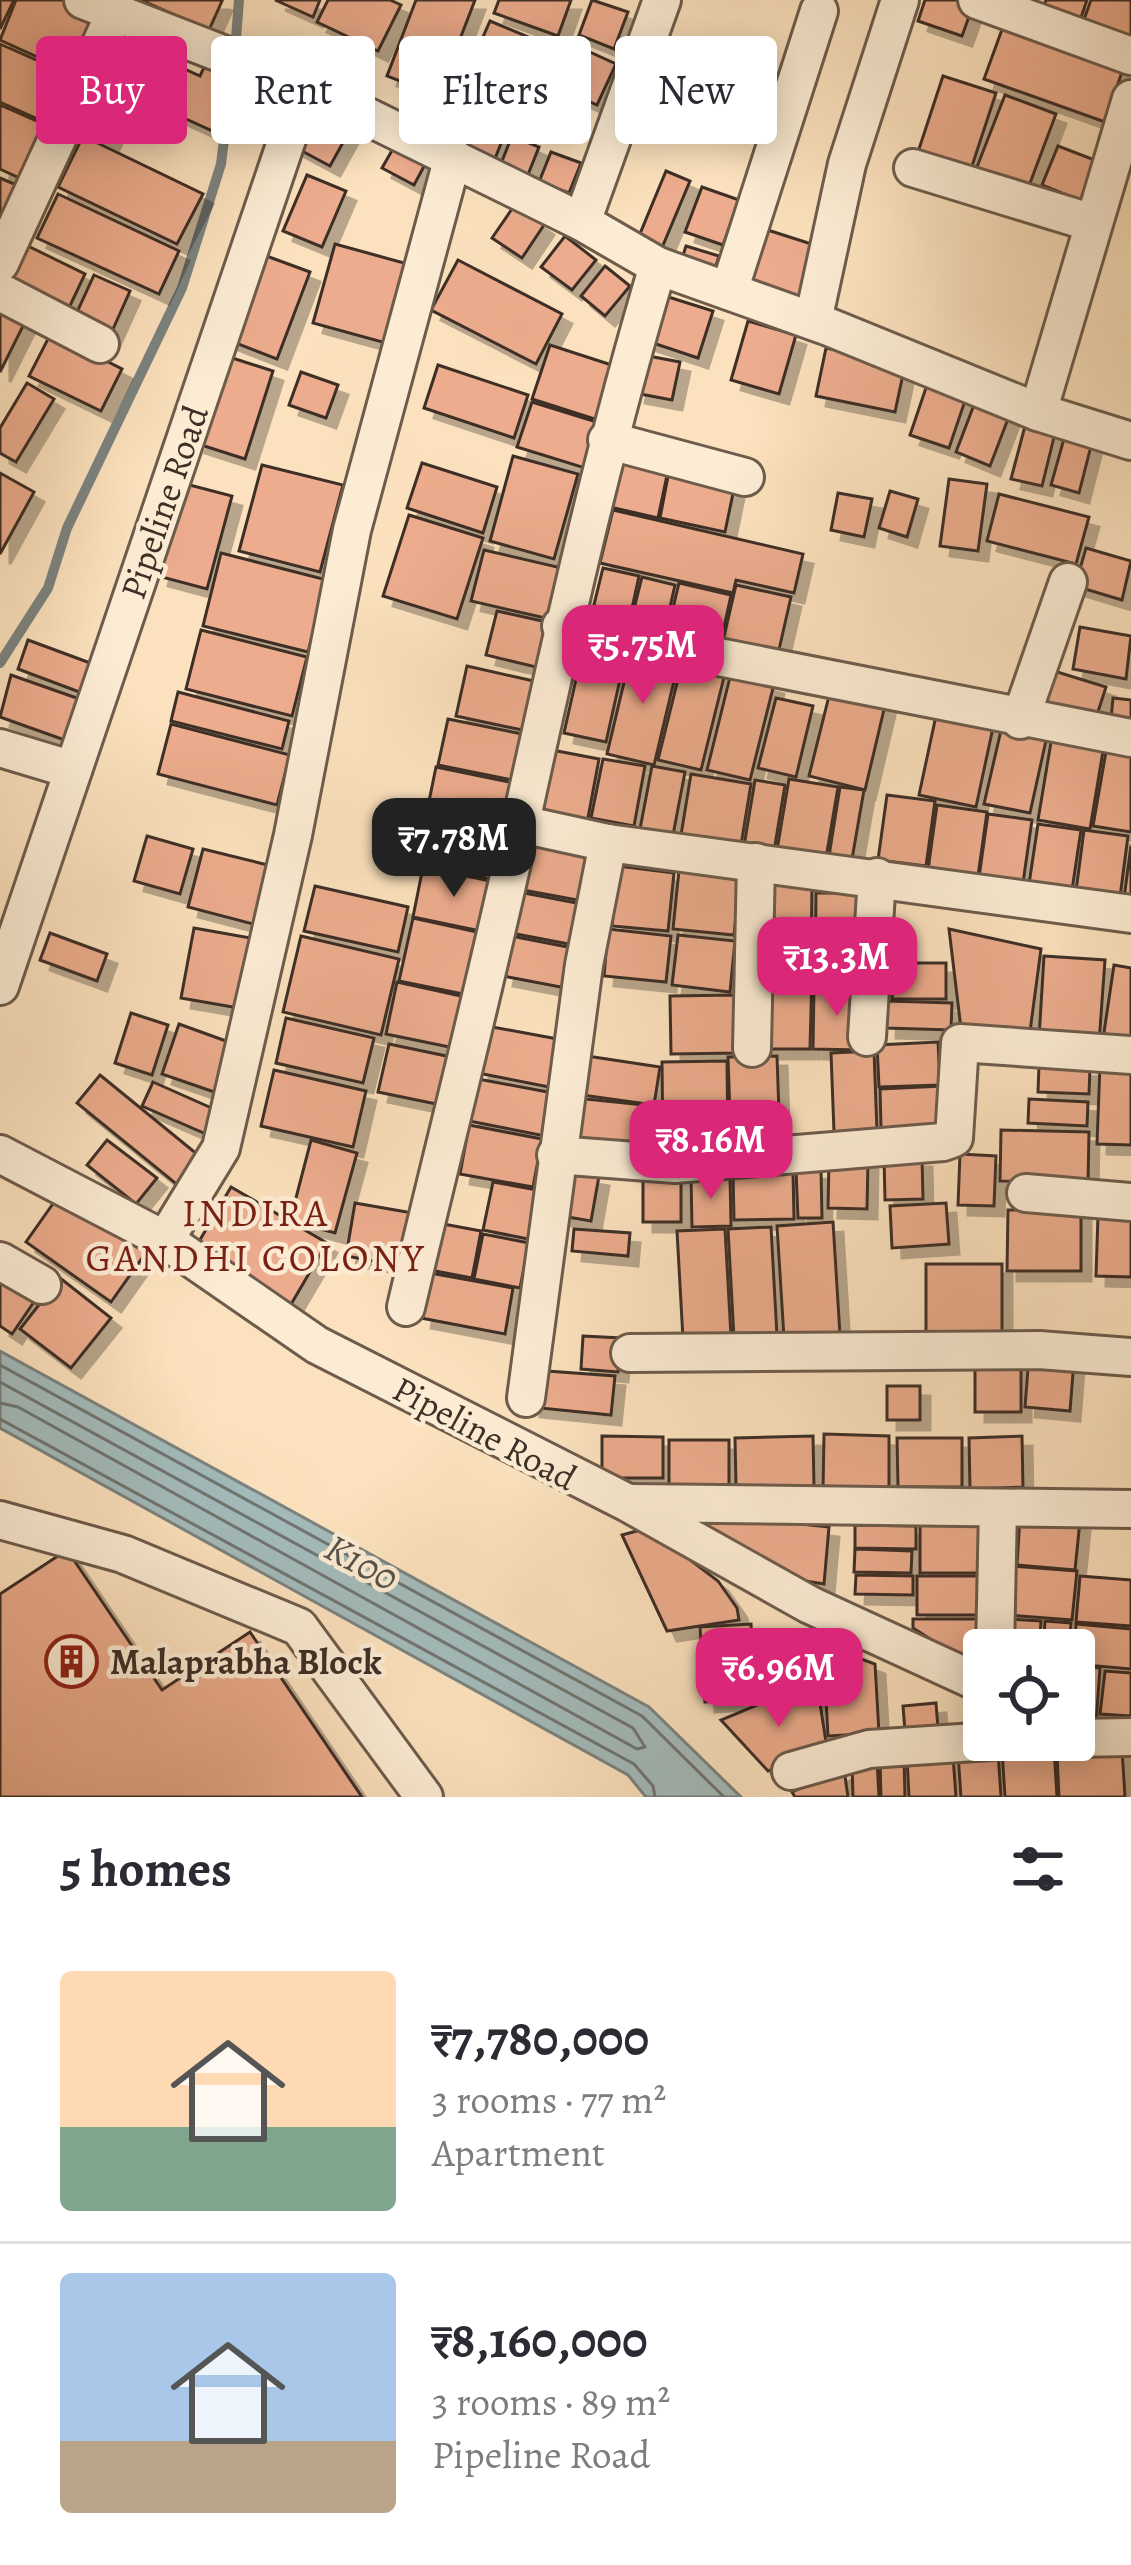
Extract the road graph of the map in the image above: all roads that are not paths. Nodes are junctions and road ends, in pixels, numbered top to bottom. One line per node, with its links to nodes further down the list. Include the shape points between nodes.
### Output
1 (662, 0): 13 (street)
2 (900, 0): 19 (street, via 848,164)
3 (977, 0): 7 (street)
4 (95, 4): 6 (street); 15 (street)
5 (819, 11): 17 (street)
6 (211, 49)
7 (1131, 56)
8 (1131, 99): 14 (street)
9 (375, 120): 11 (street)
10 (285, 144): 30 (street, Pipeline Road)
11 (453, 157): 13 (street); 44 (street, via 352,530 221,1148)
12 (913, 168): 14 (street)
13 (582, 222): 16 (street)
14 (1093, 223): 21 (street)
15 (0, 262)
16 (658, 266): 17 (street); 22 (street)
17 (729, 291): 19 (street)
18 (0, 292): 20 (street)
19 (813, 321): 21 (street)
20 (100, 344)
21 (1038, 412): 23 (street)
22 (607, 440): 24 (street); 26 (street)
23 (1131, 441)
24 (745, 477)
25 (1068, 582): 27 (street)
26 (561, 626): 27 (street); 31 (street)
27 (1020, 719): 28 (street)
28 (1131, 738)
29 (2, 756): 30 (street)
30 (73, 770): 36 (street, Pipeline Road)
31 (521, 824): 32 (street); 47 (street)
32 (608, 843): 33 (street); 41 (street)
33 (756, 862): 34 (street); 38 (street)
34 (877, 877): 35 (street); 37 (street)
35 (1131, 914)
36 (0, 986)
37 (867, 1037)
38 (752, 1048)
39 (1131, 1055): 41 (street, via 961,1043 954,1138 943,1142 675,1164)
40 (0, 1154): 44 (street, Pipeline Road)
41 (556, 1155): 50 (street)
42 (1026, 1193): 43 (street)
43 (1131, 1202)
44 (165, 1240): 51 (street, Pipeline Road, via 317,1345)
45 (0, 1261): 46 (street)
46 (42, 1285)
47 (406, 1307)
48 (630, 1353): 49 (street, via 1040,1349)
49 (1131, 1357)
50 (526, 1398)
51 (628, 1503): 52 (street); 56 (street, Pipeline Road, via 810,1605)
52 (998, 1508): 53 (street); 55 (street)
53 (1131, 1509)
54 (0, 1520): 61 (street, via 123,1554 299,1627)
55 (995, 1629)
56 (963, 1675)
57 (1131, 1737): 58 (street)
58 (1095, 1738)
59 (963, 1743): 60 (street, via 869,1749)
60 (791, 1771)
61 (424, 1797)

